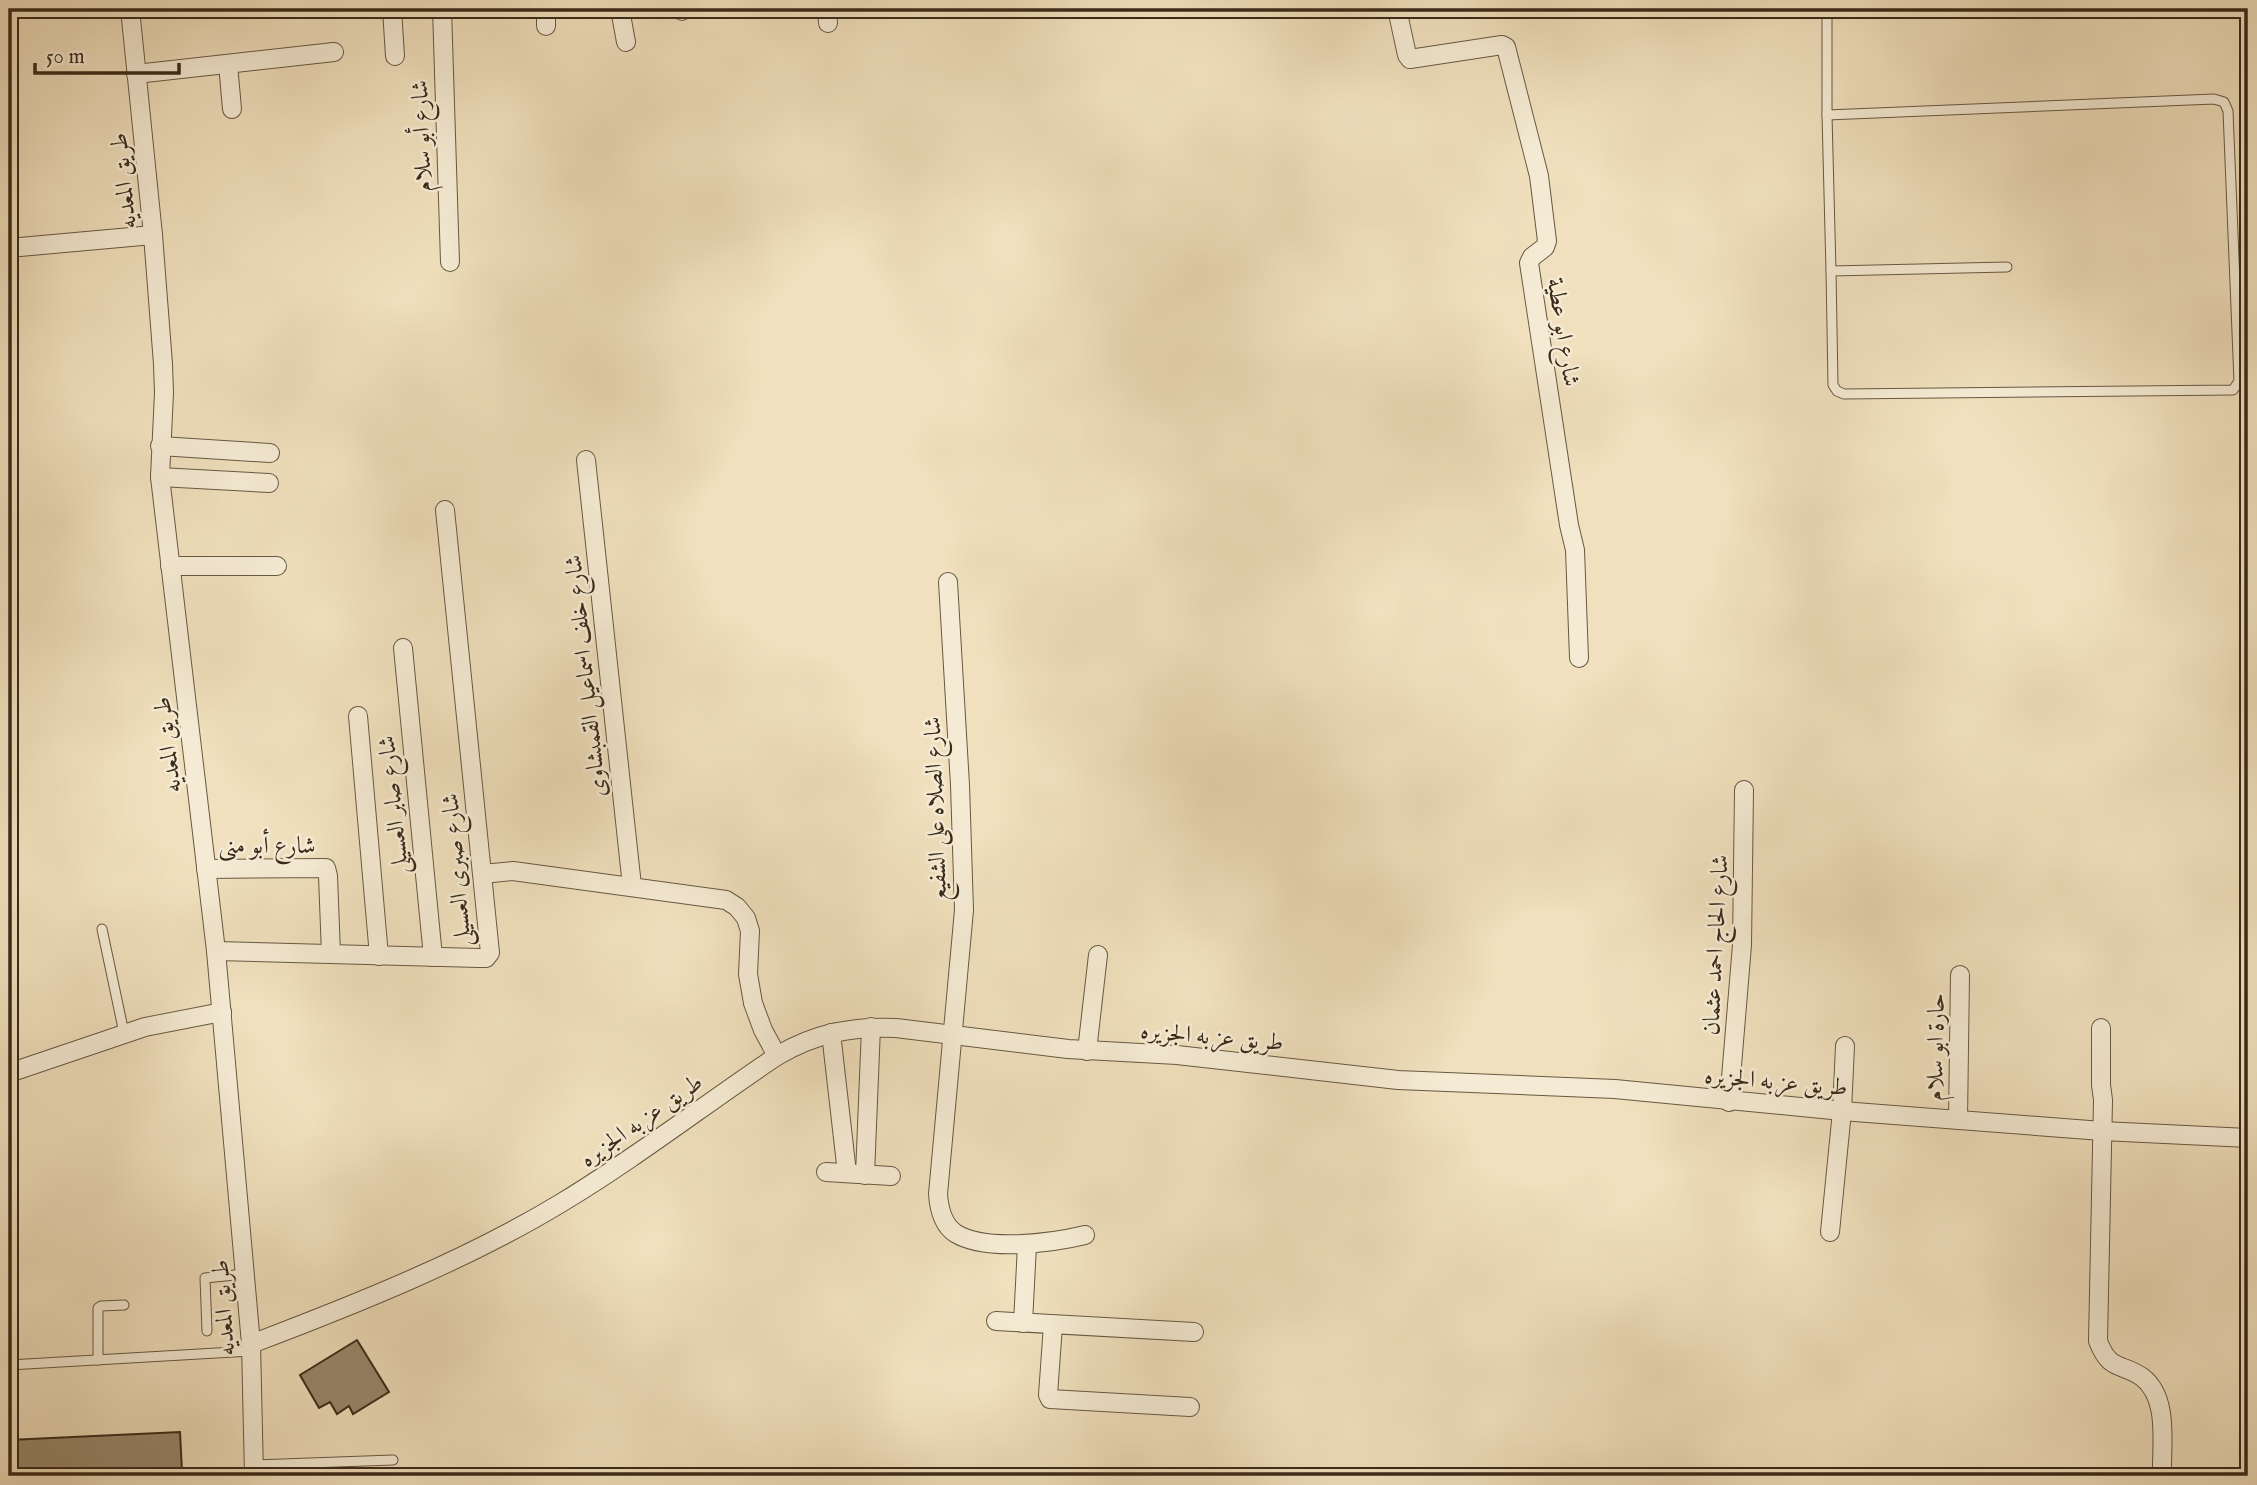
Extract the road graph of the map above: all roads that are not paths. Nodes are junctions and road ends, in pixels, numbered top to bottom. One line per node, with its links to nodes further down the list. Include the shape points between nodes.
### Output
1 (130, 9): 11 (street, طريق المعديه)
2 (392, 9): 9 (street)
3 (442, 9): 16 (street, شارع أبو سلام)
4 (620, 9): 7 (street)
5 (1397, 9): 29 (street, شارع ابو عطية, via 1410,59 1506,47 1539,176 1545,247 1529,263 1574,543)
6 (1828, 9): 13 (lane)
7 (626, 42)
8 (334, 52): 10 (street)
9 (395, 56)
10 (228, 64): 11 (street); 12 (street)
11 (136, 74): 14 (street, طريق المعديه)
12 (232, 109)
13 (1827, 115): 18 (lane); 18 (lane, via 2224,102 2228,111 2239,381 2233,390 1844,394 1833,385)
14 (153, 235): 15 (street); 19 (street, طريق المعديه, via 164,393)
15 (9, 248)
16 (450, 262)
17 (2007, 267): 18 (lane)
18 (1831, 271)
19 (160, 446): 20 (street); 22 (street, طريق المعديه)
20 (270, 453)
21 (586, 460): 34 (street, شارع خلف اسماعيل القمبشاوى)
22 (160, 477): 23 (street); 25 (street, طريق المعديه)
23 (269, 483)
24 (445, 510): 33 (street, شارع صبرى العسيلى)
25 (170, 566): 26 (street); 32 (street, طريق المعديه)
26 (277, 566)
27 (948, 582): 47 (street, شارع الصلاه على الشفيع, via 964,885)
28 (403, 648): 40 (street, شارع صابر العسيلى)
29 (1579, 658)
30 (358, 716): 39 (street)
31 (1744, 790): 52 (street, شارع الحاج احمد عثمان, via 1742,945)
32 (206, 869): 36 (street, طريق المعديه); 37 (street, شارع أبو منى, via 326,868)
33 (483, 874): 34 (street, via 513,871); 40 (street, شارع صبرى العسيلى, via 490,953 486,958)
34 (632, 886): 50 (street, via 726,900 737,907 750,931 748,974 753,1003)
35 (102, 929): 45 (lane)
36 (216, 951): 37 (street, شارع صبرى العسيلى); 42 (street, طريق المعديه)
37 (331, 954): 39 (street, شارع صبرى العسيلى)
38 (1098, 955): 49 (street)
39 (379, 956): 40 (street, شارع صبرى العسيلى)
40 (433, 957)
41 (1961, 975): 54 (street, حارة ابو سلام)
42 (222, 1012): 45 (street); 64 (street, طريق المعديه)
43 (871, 1027): 46 (street, طريق عزبه الجزيره); 47 (street, طريق عزبه الجزيره); 59 (street)
44 (2101, 1028): 55 (street)
45 (124, 1033): 51 (street)
46 (831, 1033): 50 (street, طريق عزبه الجزيره); 58 (street)
47 (954, 1034): 49 (street, طريق عزبه الجزيره); 63 (street, شارع الصلاه على الشفيع, via 939,1209 954,1233)
48 (1845, 1046): 53 (street)
49 (1087, 1051): 52 (street, طريق عزبه الجزيره, via 1177,1055 1398,1080 1603,1088)
50 (777, 1056): 71 (street, طريق عزبه الجزيره, via 559,1205 426,1271)
51 (9, 1073)
52 (1729, 1102): 53 (street, طريق عزبه الجزيره)
53 (1842, 1111): 54 (street, طريق عزبه الجزيره); 61 (street)
54 (1958, 1120): 55 (street, طريق عزبه الجزيره)
55 (2102, 1131): 56 (street, طريق عزبه الجزيره); 77 (street, via 2098,1341 2103,1355 2115,1366 2143,1378 2160,1403)
56 (2248, 1138)
57 (826, 1172): 58 (street)
58 (847, 1173): 59 (street)
59 (865, 1175): 60 (street)
60 (891, 1176)
61 (1829, 1232)
62 (1085, 1235): 63 (street, شارع الصلاه على الشفيع)
63 (1027, 1245): 67 (street)
64 (245, 1274): 69 (lane, via 205,1278); 71 (street, طريق المعديه)
65 (124, 1306): 72 (lane, via 98,1308)
66 (996, 1321): 67 (street)
67 (1023, 1323): 68 (street)
68 (1053, 1325): 70 (street); 74 (street, via 1050,1399)
69 (207, 1331)
70 (1194, 1332)
71 (251, 1348): 72 (lane); 76 (street, طريق المعديه)
72 (98, 1360): 73 (lane)
73 (9, 1365)
74 (1190, 1407)
75 (393, 1460): 76 (lane)
76 (254, 1471)
77 (2162, 1476)

